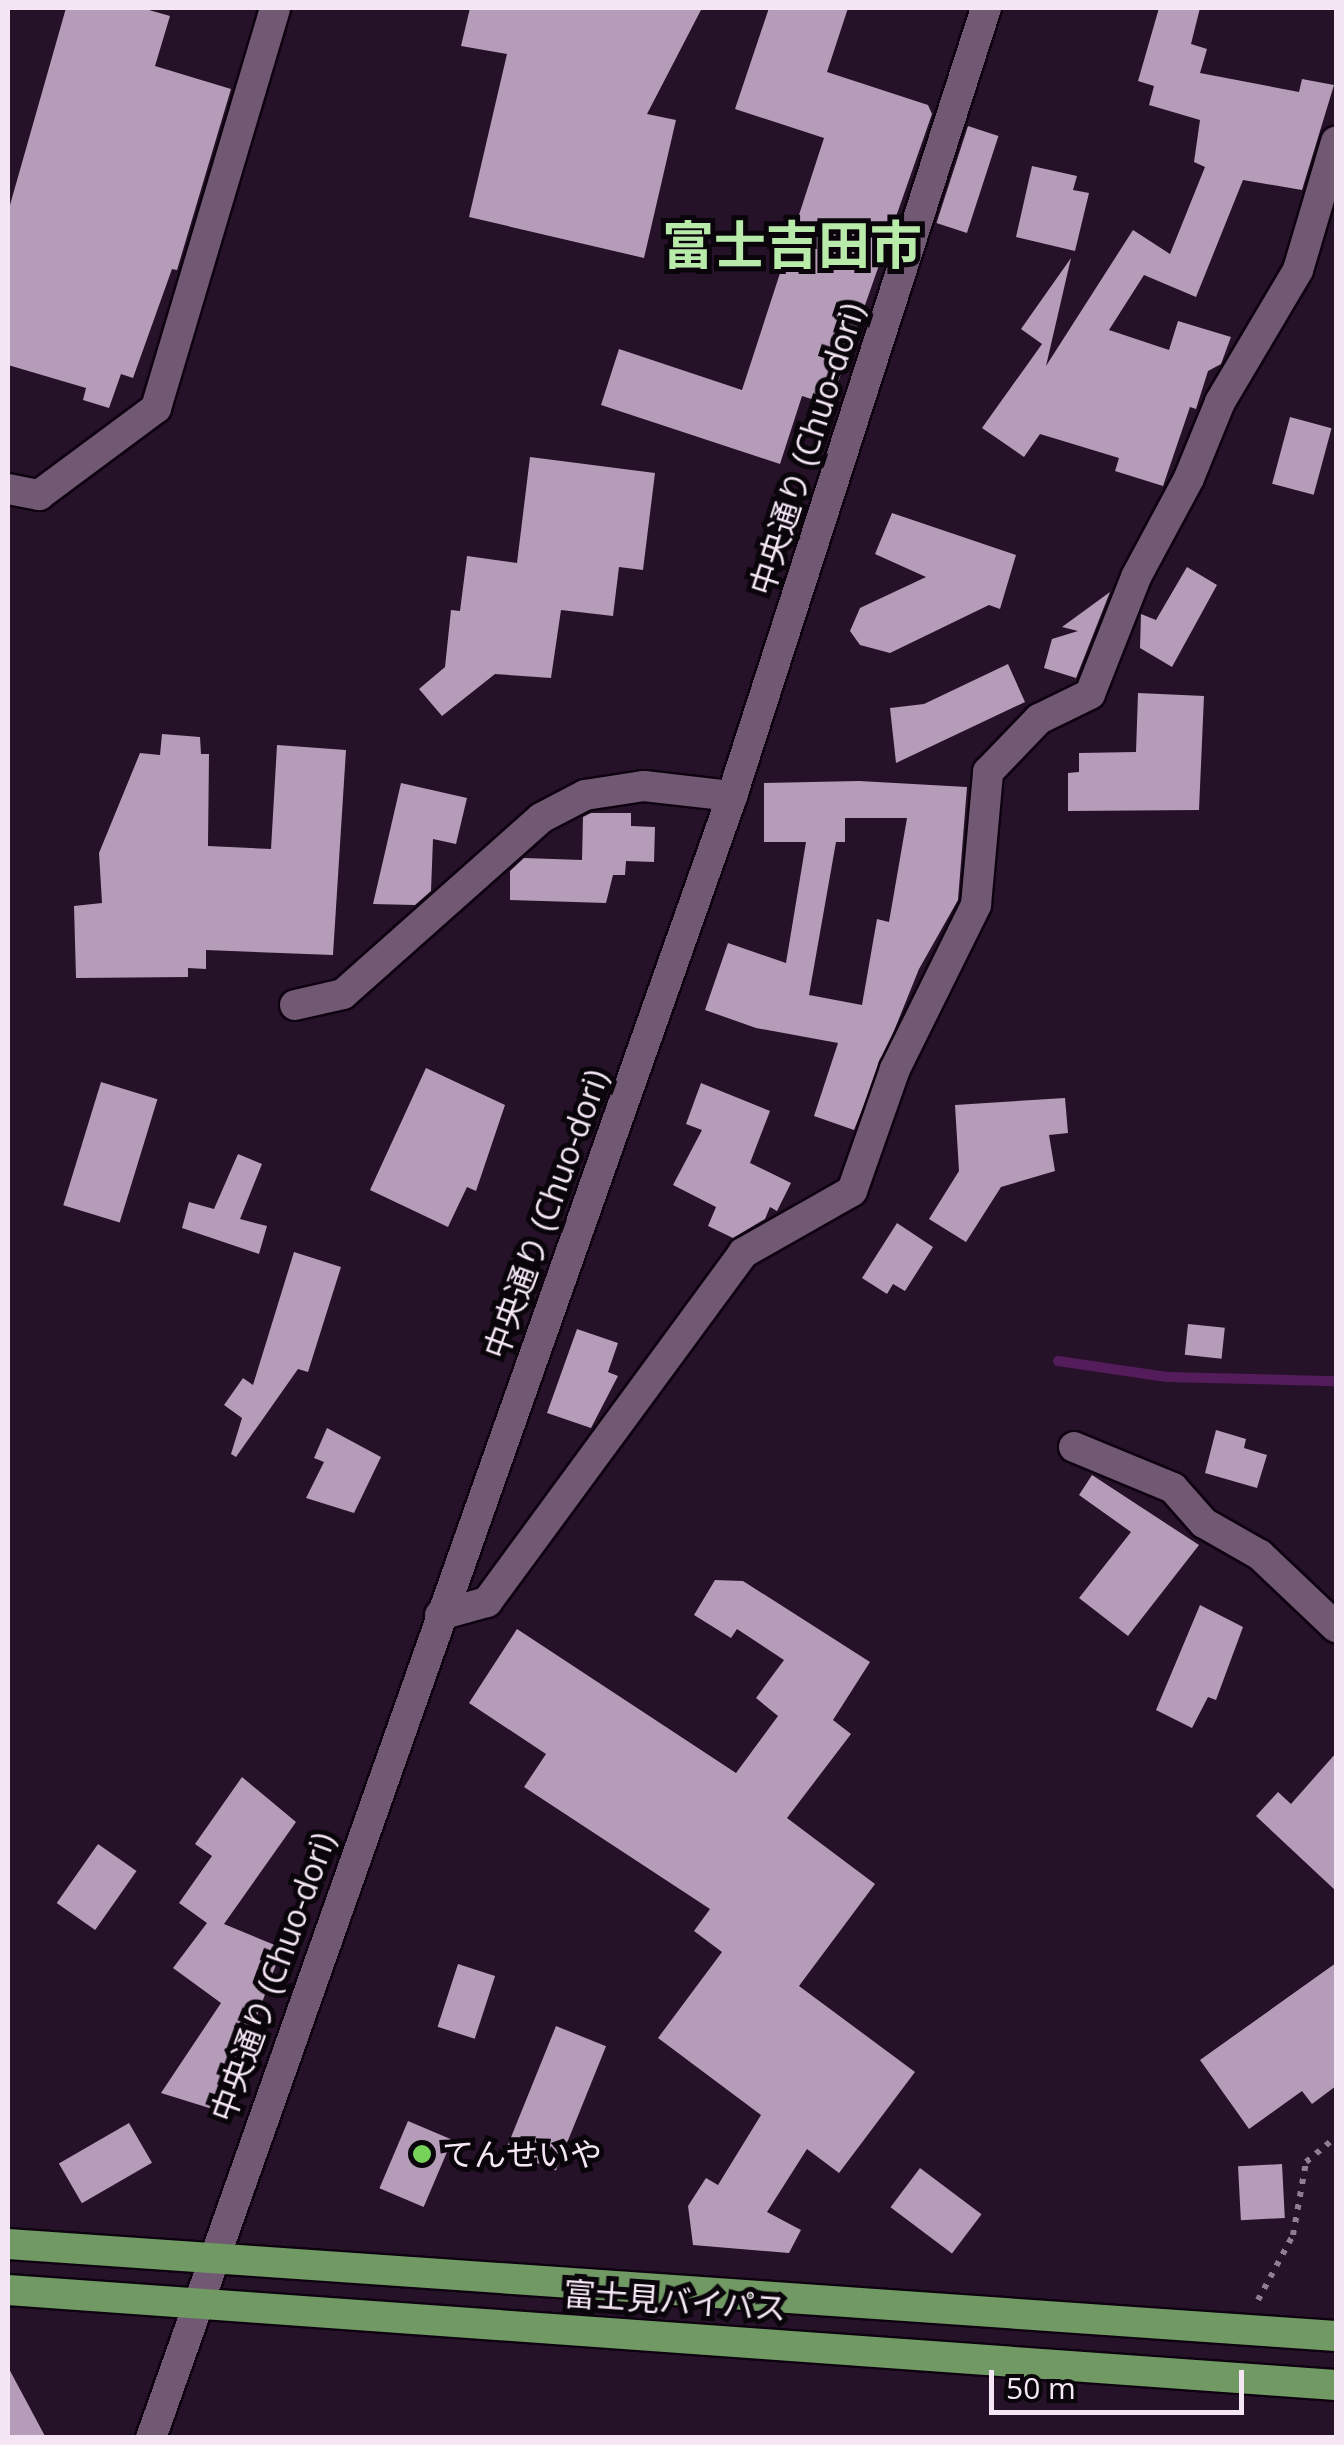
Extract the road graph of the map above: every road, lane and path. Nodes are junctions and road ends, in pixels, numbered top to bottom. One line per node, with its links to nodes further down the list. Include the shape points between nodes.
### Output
1 (275, 8): 4 (street, via 156,408 39,495)
2 (986, 8): 5 (street, 中央通り (Chuo-dori))
3 (1336, 142): 8 (street, via 1298,270 1220,402 1189,478 1136,576 1090,694 1038,719 988,772 976,905 896,1070 852,1191 743,1253 487,1602)
4 (8, 489)
5 (732, 796): 6 (street, via 644,786 585,795 541,818 343,994); 8 (street, 中央通り (Chuo-dori))
6 (295, 1005)
7 (1074, 1447): 9 (street, via 1172,1488 1204,1523 1260,1555)
8 (440, 1615): 12 (street, 中央通り (Chuo-dori))
9 (1336, 1627)
10 (1336, 2137): 15 (path, via 1306,2162 1293,2235)
11 (8, 2244): 12 (highway, 富士見バイパス)
12 (209, 2260): 14 (street, 中央通り (Chuo-dori)); 15 (highway, 富士見バイパス)
13 (8, 2290): 14 (highway, 富士見バイパス)
14 (200, 2300): 17 (highway, 富士見バイパス); 18 (street, 中央通り (Chuo-dori))
15 (1245, 2328): 16 (highway, 富士見バイパス)
16 (1336, 2336)
17 (1336, 2385)
18 (151, 2438)

